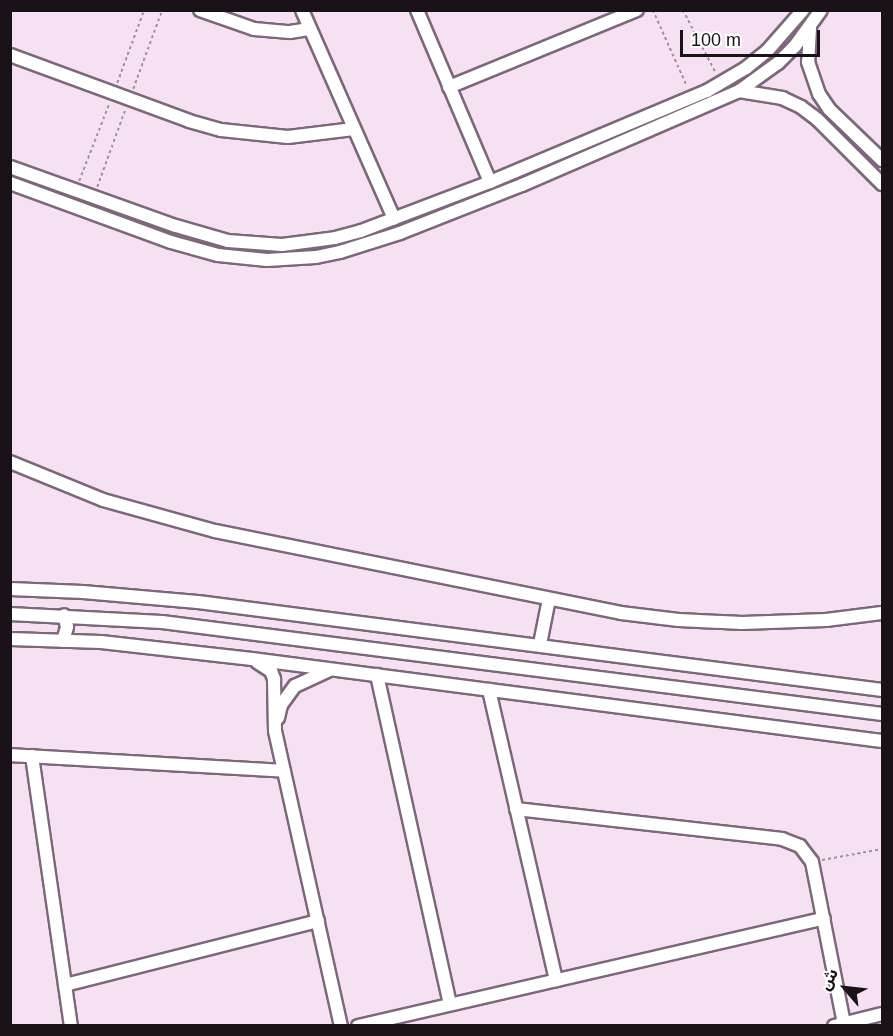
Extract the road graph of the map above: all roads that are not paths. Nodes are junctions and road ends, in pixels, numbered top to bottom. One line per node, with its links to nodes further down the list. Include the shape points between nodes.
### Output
1 (200, 10): 8 (street, via 254,29)
2 (302, 10): 8 (street)
3 (417, 10): 10 (street)
4 (637, 10): 10 (street)
5 (803, 10): 15 (street, via 768,50 722,84)
6 (821, 10): 7 (street)
7 (810, 28): 11 (street, via 778,63); 13 (street, via 808,62 819,94 829,109)
8 (310, 29): 12 (street)
9 (10, 55): 12 (street, via 221,130 288,137)
10 (449, 87): 15 (street)
11 (739, 91): 16 (street, via 400,233 316,257 267,260 202,252); 17 (street, via 782,98 801,107)
12 (354, 129): 18 (street)
13 (882, 160)
14 (10, 167): 18 (street, via 228,241 308,243)
15 (489, 182): 18 (street)
16 (10, 183)
17 (882, 183)
18 (393, 219)
19 (10, 462): 21 (street, via 103,500 158,517)
20 (10, 589): 29 (street, via 186,600)
21 (549, 599): 22 (street, via 621,613 701,622 784,622); 29 (street)
22 (882, 613)
23 (10, 614): 24 (street)
24 (64, 615): 25 (street); 27 (street, via 67,627)
25 (103, 617): 28 (street, via 98,629); 35 (street)
26 (10, 639): 27 (street)
27 (63, 641): 28 (street)
28 (101, 642): 30 (street)
29 (540, 644): 34 (street)
30 (252, 659): 31 (street); 36 (street, via 271,672 274,679)
31 (330, 669): 32 (street); 36 (street, via 305,680 287,695)
32 (377, 675): 33 (street); 46 (street)
33 (489, 690): 37 (street); 41 (street)
34 (882, 690)
35 (882, 714)
36 (275, 731): 40 (street)
37 (882, 741)
38 (10, 755): 39 (street)
39 (32, 756): 40 (street); 45 (street)
40 (284, 771): 43 (street)
41 (516, 808): 42 (street, via 782,839 800,846 812,862); 44 (street)
42 (824, 918): 44 (street); 48 (street)
43 (318, 921): 45 (street); 50 (street)
44 (556, 980): 46 (street)
45 (65, 985): 49 (street)
46 (450, 1004): 51 (street)
47 (882, 1014): 48 (street)
48 (839, 1024)
49 (71, 1026)
50 (341, 1026)
51 (358, 1026)

